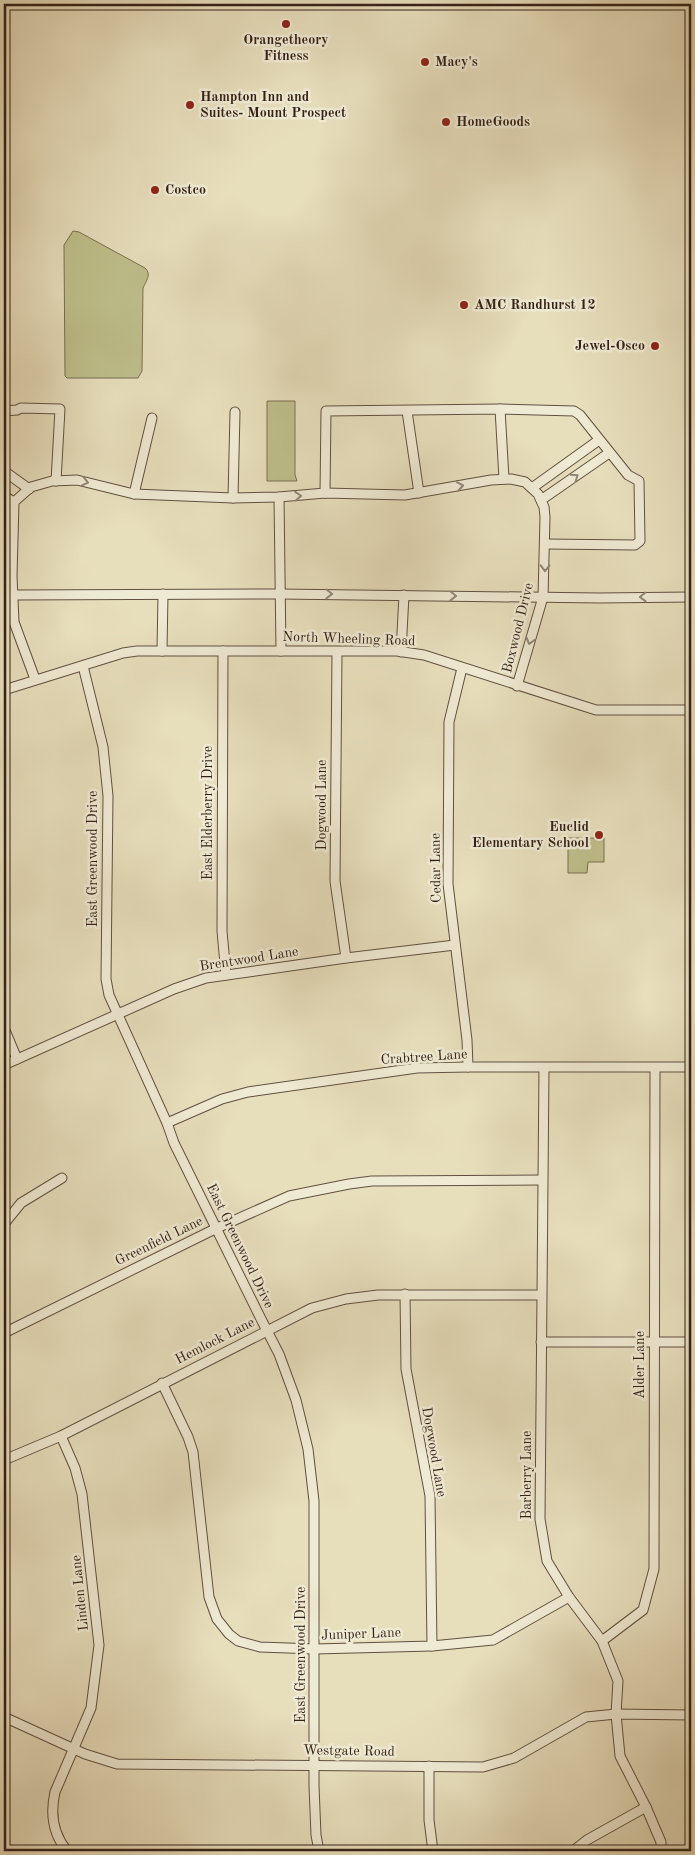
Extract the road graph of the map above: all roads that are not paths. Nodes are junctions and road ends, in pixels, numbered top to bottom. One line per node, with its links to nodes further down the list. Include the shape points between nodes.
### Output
1 (500, 409): 3 (street); 6 (street, via 574,412); 9 (street)
2 (4, 411): 10 (street, via 60,409)
3 (407, 411): 13 (street); 15 (street, via 326,411)
4 (235, 412): 18 (street)
5 (152, 418): 14 (street)
6 (599, 440): 7 (street); 11 (street)
7 (609, 453): 19 (street, one-way to 7); 22 (street, via 628,475 639,481 640,541 635,545)
8 (4, 472): 12 (street)
9 (504, 479): 11 (street, via 525,482); 13 (street, one-way to 9)
10 (56, 480): 12 (street); 14 (street, one-way to 14, via 77,480)
11 (532, 488): 19 (street)
12 (29, 489): 20 (street)
13 (419, 493): 15 (street)
14 (134, 494): 18 (street)
15 (325, 494): 17 (street, one-way to 15)
16 (4, 496): 20 (street)
17 (278, 497): 18 (street); 24 (street)
18 (233, 498)
19 (542, 500): 22 (street, Boxwood Drive)
20 (14, 502): 21 (street)
21 (8, 544): 25 (street)
22 (545, 544): 27 (street, Boxwood Drive, one-way to 27)
23 (163, 594): 24 (street); 25 (street); 30 (street)
24 (280, 594): 26 (street, one-way to 26); 29 (street)
25 (12, 595): 36 (street, via 14,622)
26 (404, 595): 27 (street, one-way to 27); 33 (street)
27 (543, 597): 28 (street, one-way to 27); 37 (street, Boxwood Drive, one-way to 37)
28 (691, 597)
29 (281, 650): 31 (street, North Wheeling Road); 32 (street, North Wheeling Road)
30 (162, 651): 31 (street, North Wheeling Road); 34 (street, North Wheeling Road, via 123,653)
31 (223, 651): 42 (street, East Elderberry Drive, via 222,922)
32 (337, 652): 33 (street, North Wheeling Road); 41 (street, Dogwood Lane, via 335,881)
33 (401, 652): 35 (street, North Wheeling Road, via 424,655)
34 (83, 666): 36 (street, North Wheeling Road); 43 (street, East Greenwood Drive, via 99,726 106,769 106,979)
35 (462, 668): 37 (street, North Wheeling Road); 40 (street, Cedar Lane, via 448,729 448,884)
36 (35, 679): 38 (street, North Wheeling Road)
37 (517, 686): 39 (street, North Wheeling Road, via 596,710)
38 (4, 690)
39 (691, 710)
40 (455, 945): 41 (street, Brentwood Lane); 47 (street, Cedar Lane)
41 (346, 958): 42 (street, Brentwood Lane)
42 (226, 975): 43 (street, Brentwood Lane, via 191,982)
43 (118, 1015): 45 (street, Brentwood Lane); 51 (street, East Greenwood Drive)
44 (4, 1028): 45 (street)
45 (17, 1059): 46 (street, Brentwood Lane)
46 (4, 1065)
47 (468, 1067): 49 (street, Crabtree Lane); 51 (street, Crabtree Lane, via 406,1070 261,1089 222,1099)
48 (691, 1067): 50 (street, Crabtree Lane)
49 (544, 1068): 50 (street, Crabtree Lane); 53 (street, Barberry Lane)
50 (655, 1068): 62 (street, Alder Lane)
51 (167, 1123): 55 (street, East Greenwood Drive)
52 (62, 1178): 54 (street, via 21,1203)
53 (542, 1180): 55 (street, Greenfield Lane, via 391,1180 350,1184 289,1196); 57 (street, Barberry Lane)
54 (4, 1224)
55 (217, 1228): 58 (street, East Greenwood Drive); 59 (street, Greenfield Lane)
56 (406, 1294): 57 (street, Hemlock Lane); 58 (street, Hemlock Lane, via 337,1301 312,1308); 68 (street, Dogwood Lane, via 406,1369 430,1496)
57 (541, 1295): 60 (street, Barberry Lane)
58 (267, 1330): 63 (street, Hemlock Lane); 69 (street, East Greenwood Drive, via 280,1354 294,1395 311,1465)
59 (4, 1332)
60 (541, 1342): 62 (street); 66 (street, Barberry Lane, via 540,1518 547,1561)
61 (691, 1342): 62 (street)
62 (654, 1343): 67 (street, Alder Lane, via 654,1569 643,1610)
63 (162, 1384): 64 (street, Hemlock Lane); 69 (street, Juniper Lane, via 193,1452 209,1597 217,1620 238,1641 252,1646)
64 (61, 1436): 65 (street, Hemlock Lane); 73 (street, Linden Lane, via 82,1494 99,1645 91,1708)
65 (4, 1460)
66 (569, 1597): 67 (street, Barberry Lane); 68 (street, Juniper Lane, via 493,1640)
67 (602, 1640): 70 (street, Barberry Lane, via 618,1681)
68 (432, 1646): 69 (street, Juniper Lane)
69 (315, 1649): 74 (street, East Greenwood Drive)
70 (616, 1714): 71 (street, Westgate Road); 75 (street, Westgate Road, via 586,1717 514,1758 482,1767); 76 (street, Barberry Lane, via 620,1756)
71 (691, 1715)
72 (4, 1717): 73 (street, Westgate Road)
73 (74, 1748): 74 (street, Westgate Road, via 116,1764); 77 (street, Linden Lane, via 52,1807 56,1833)
74 (315, 1764): 75 (street, Westgate Road); 78 (street, East Greenwood Drive)
75 (429, 1766): 79 (street, via 429,1820)
76 (646, 1807): 80 (street); 81 (street, Barberry Lane, via 661,1842)
77 (67, 1851)
78 (319, 1851)
79 (433, 1851)
80 (573, 1851)
81 (661, 1851)

